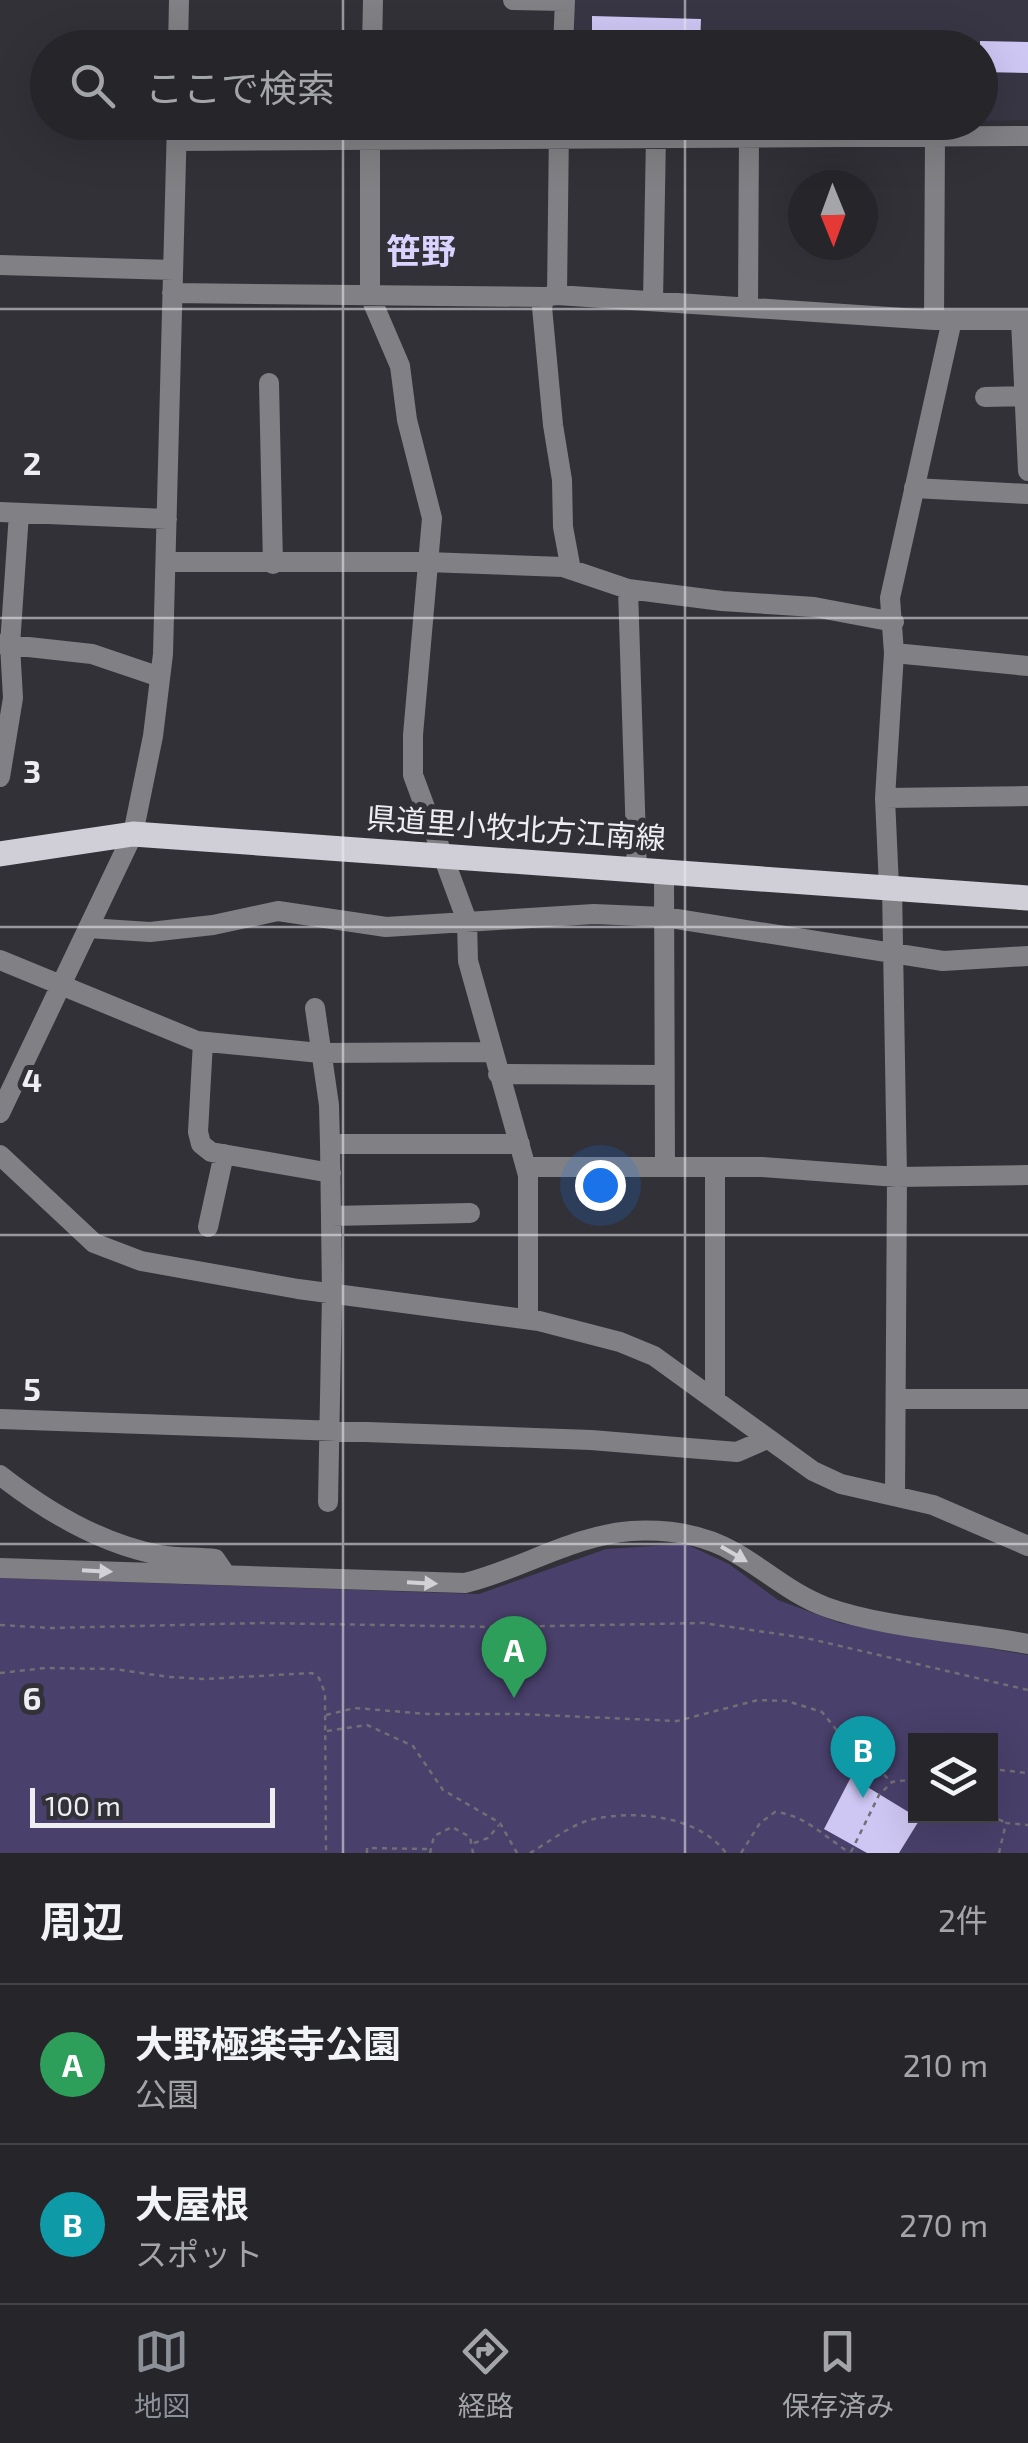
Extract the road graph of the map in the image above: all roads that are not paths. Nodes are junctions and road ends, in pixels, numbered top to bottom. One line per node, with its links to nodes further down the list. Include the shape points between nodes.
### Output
1 (179, 0): 5 (street)
2 (373, 0): 6 (street)
3 (512, 0): 4 (street)
4 (565, 0): 7 (street)
5 (178, 30)
6 (372, 30)
7 (564, 30)
8 (998, 136): 9 (street)
9 (1028, 136)
10 (177, 140): 17 (street)
11 (370, 140): 19 (street)
12 (559, 140): 20 (street)
13 (656, 140): 21 (street)
14 (749, 140): 22 (street)
15 (935, 140): 23 (street)
16 (0, 265): 17 (street)
17 (172, 270): 18 (street)
18 (172, 294): 19 (street); 32 (street)
19 (370, 296): 20 (street); 34 (street, via 400,366 432,518)
20 (551, 296): 21 (street); 36 (street, via 542,307)
21 (653, 301): 22 (street)
22 (748, 308): 23 (street)
23 (943, 320): 24 (street); 29 (street)
24 (1024, 320): 26 (street)
25 (269, 383): 35 (street)
26 (1025, 396): 27 (street); 28 (street)
27 (985, 397)
28 (1028, 470)
29 (914, 488): 30 (street); 38 (street, via 890,598)
30 (1028, 494)
31 (10, 512): 32 (street); 39 (street)
32 (168, 519): 33 (street)
33 (167, 562): 35 (street); 42 (street)
34 (427, 562): 35 (street); 36 (street); 49 (street, via 414,775)
35 (273, 564)
36 (571, 570): 37 (street)
37 (628, 589): 38 (street, via 814,607); 50 (street)
38 (894, 622): 40 (street)
39 (5, 644): 42 (street, via 92,654); 43 (street, via 12,698)
40 (894, 653): 41 (street); 45 (street)
41 (1028, 666)
42 (160, 677): 46 (street)
43 (0, 777)
44 (1028, 796): 45 (street)
45 (885, 798): 52 (street)
46 (133, 834): 48 (main road, 県道里小牧北方江南線); 49 (main road, 県道里小牧北方江南線); 56 (street)
47 (0, 838): 48 (street)
48 (0, 854)
49 (444, 855): 50 (main road, 県道里小牧北方江南線); 55 (street)
50 (638, 871): 51 (main road, 県道里小牧北方江南線)
51 (664, 873): 52 (main road, 県道里小牧北方江南線); 54 (street)
52 (890, 887): 53 (main road, 県道里小牧北方江南線); 57 (street)
53 (1028, 898)
54 (664, 917): 55 (street); 57 (street); 66 (street)
55 (467, 921): 56 (street, via 386,927 278,911 150,932); 63 (street, via 468,961)
56 (88, 928): 60 (street)
57 (896, 954): 58 (street, via 943,961); 77 (street)
58 (1028, 956)
59 (0, 960): 60 (street)
60 (62, 986): 62 (street); 67 (street)
61 (315, 1008): 64 (street)
62 (203, 1042): 64 (street); 71 (street, via 198,1132 201,1144)
63 (492, 1052): 64 (street); 65 (street)
64 (320, 1053): 68 (street)
65 (498, 1074): 66 (street); 69 (street)
66 (664, 1074): 73 (street)
67 (0, 1112)
68 (330, 1144): 69 (street); 75 (street)
69 (520, 1144): 72 (street)
70 (0, 1154): 81 (street, via 94,1243 141,1261)
71 (224, 1154): 75 (street); 80 (street)
72 (526, 1167): 73 (street); 82 (street)
73 (665, 1167): 74 (street)
74 (715, 1167): 77 (street); 83 (street)
75 (331, 1174): 79 (street)
76 (1028, 1175): 77 (street)
77 (896, 1177): 84 (street)
78 (470, 1213): 79 (street)
79 (332, 1216): 81 (street)
80 (208, 1227)
81 (332, 1294): 82 (street); 87 (street)
82 (528, 1319): 83 (street, via 636,1348)
83 (715, 1398): 88 (street)
84 (896, 1399): 85 (street); 90 (street)
85 (1028, 1399)
86 (0, 1419): 87 (street)
87 (328, 1430): 88 (street, via 738,1452); 91 (street)
88 (768, 1440): 90 (street, via 841,1484)
89 (0, 1474): 94 (street, via 104,1538 160,1554 215,1559)
90 (894, 1495): 92 (street)
91 (328, 1502)
92 (1028, 1546)
93 (0, 1568): 94 (street, one-way to 94)
94 (226, 1576): 95 (street, one-way to 95, via 464,1583 603,1534 684,1533 734,1552 826,1607)
95 (1028, 1644)

